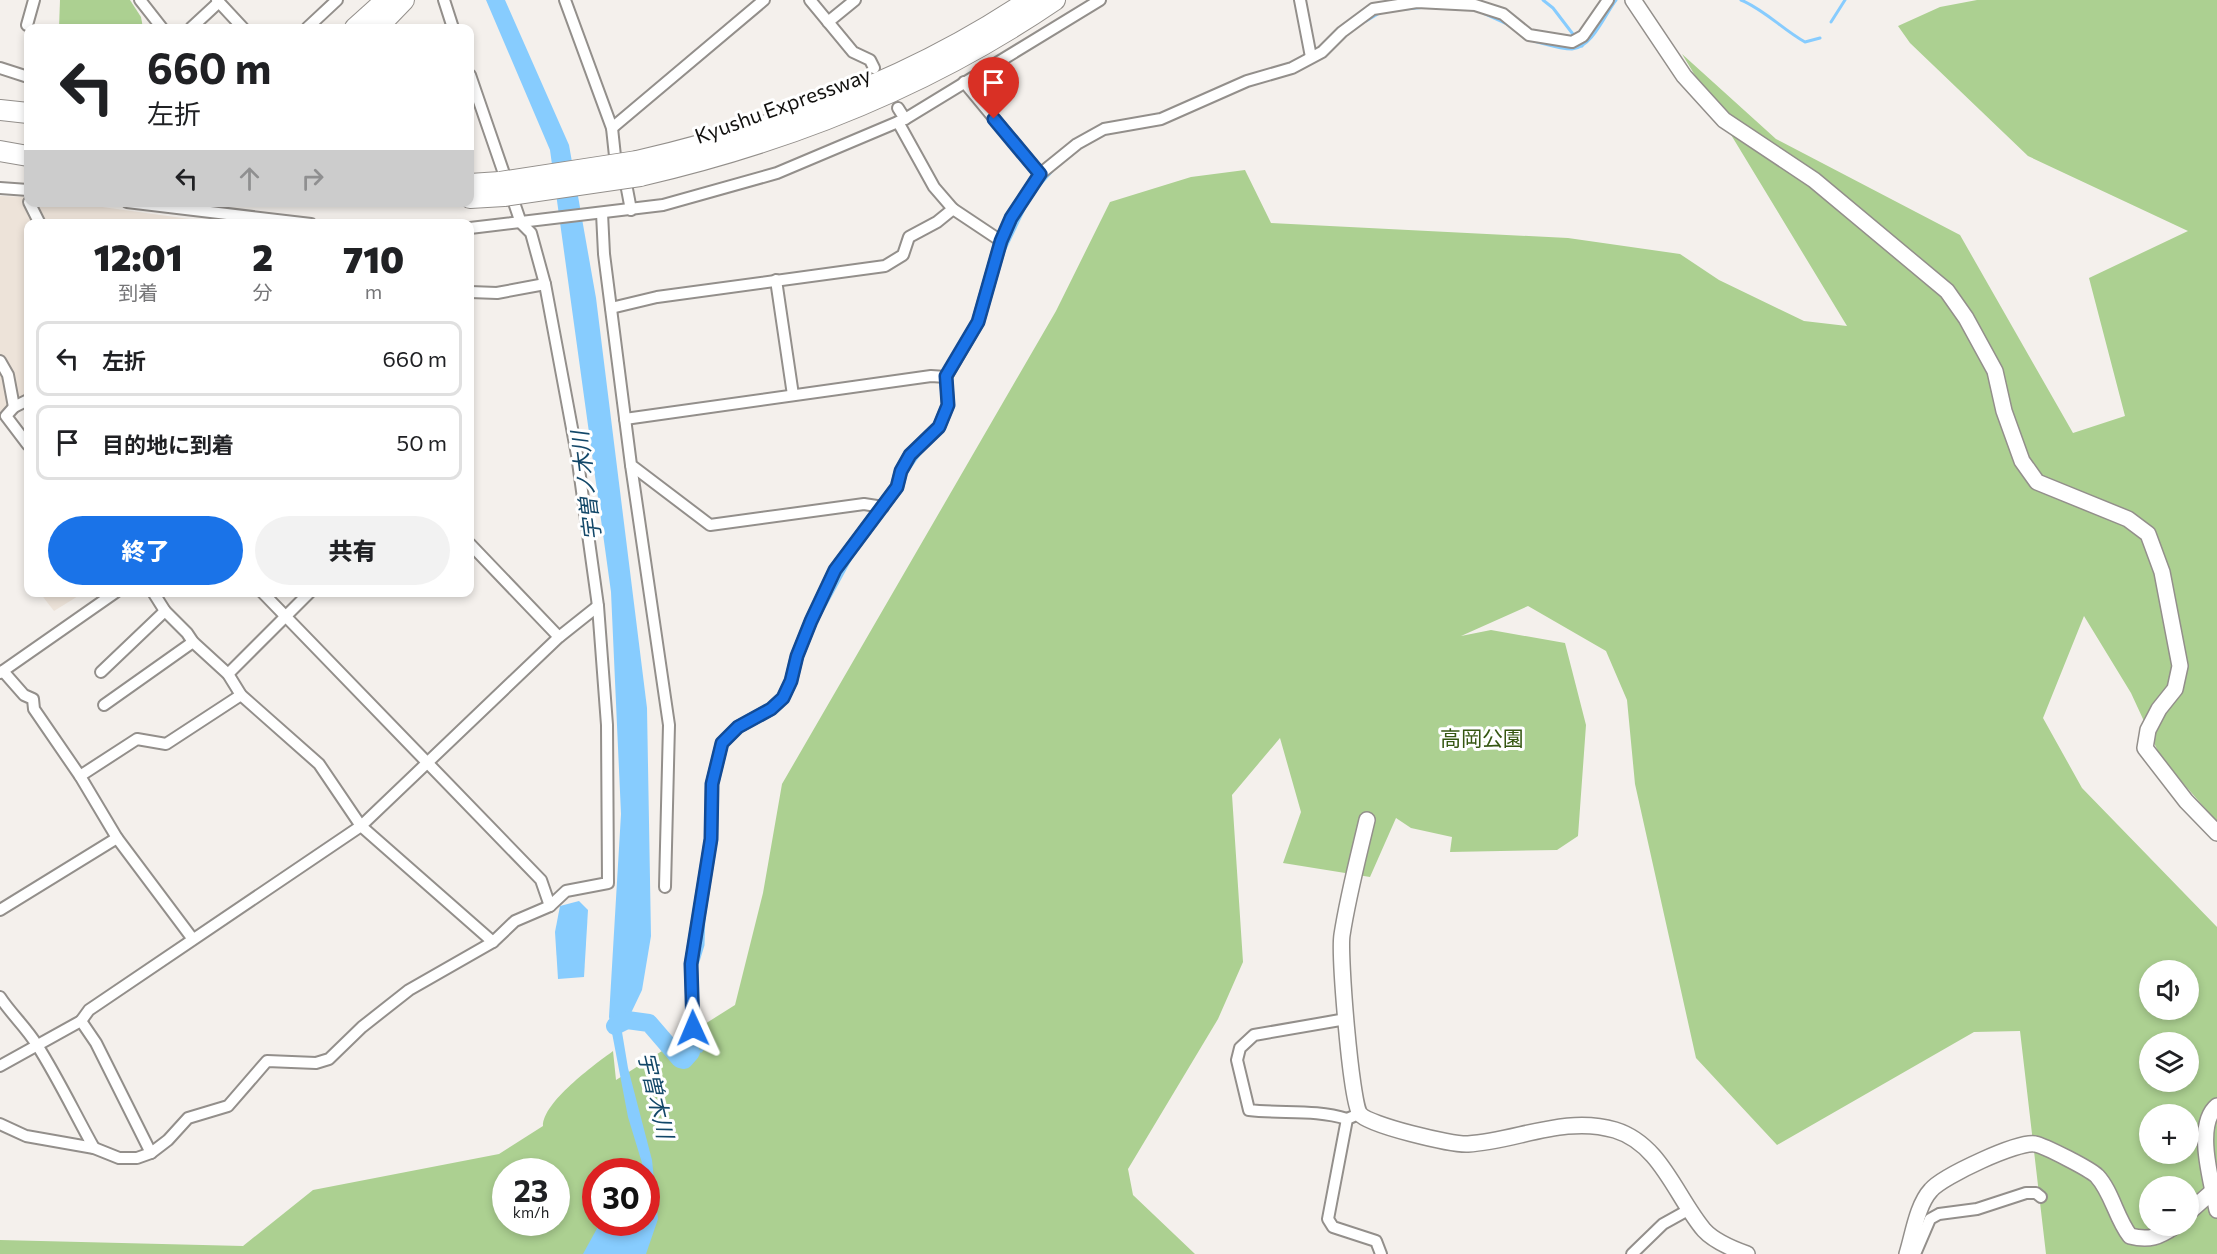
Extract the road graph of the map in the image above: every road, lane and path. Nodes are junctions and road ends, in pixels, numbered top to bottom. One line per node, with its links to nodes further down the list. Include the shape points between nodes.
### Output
1 (34, 0): 19 (street)
2 (140, 0): 20 (street)
3 (337, 0): 23 (street)
4 (386, 0): 24 (highway)
5 (404, 0): 25 (highway)
6 (444, 0): 26 (street)
7 (565, 0): 39 (street)
8 (764, 0): 39 (street)
9 (810, 0): 18 (street)
10 (855, 0): 18 (street)
11 (1029, 0): 44 (highway, Kyushu Expressway, via 957,43 826,105)
12 (1054, 0): 44 (highway, Kyushu Expressway, via 964,57 831,119 761,144)
13 (1100, 0): 31 (street)
14 (1300, 0): 27 (street)
15 (1608, 0): 27 (street, via 1583,36 1572,42 1529,34 1503,14 1475,4 1417,2 1373,9)
16 (1633, 0): 93 (street, via 1684,76 1724,120 1814,180 1947,291 1995,371 2022,461 2037,482 2128,519 2148,534 2162,572 2180,666 2175,689 2148,730 2145,748)
17 (218, 1): 21 (street); 22 (street)
18 (828, 22): 29 (street, via 853,52 870,60)
19 (27, 24)
20 (159, 24)
21 (195, 24)
22 (239, 24)
23 (311, 24)
24 (359, 24)
25 (381, 24)
26 (449, 24)
27 (1311, 57): 45 (street, via 1161,119 1104,129 1077,144)
28 (0, 68): 30 (street)
29 (874, 68)
30 (24, 76)
31 (964, 82): 36 (street); 45 (street)
32 (474, 87): 58 (street)
33 (898, 108): 36 (street)
34 (0, 110): 35 (highway)
35 (24, 113)
36 (902, 121): 53 (street, via 934,188); 54 (street, via 777,173 682,202)
37 (0, 123): 38 (highway)
38 (24, 126)
39 (612, 128): 54 (street, via 615,156)
40 (0, 151): 41 (highway)
41 (24, 155)
42 (0, 164): 43 (highway)
43 (24, 167)
44 (638, 169): 49 (highway, Kyushu Expressway, bridge)
45 (1040, 174): 60 (street, via 1016,209)
46 (474, 185): 49 (highway, Kyushu Expressway)
47 (0, 188): 48 (street)
48 (24, 189)
49 (502, 189): 50 (highway, Kyushu Expressway)
50 (474, 197)
51 (160, 207): 56 (street)
52 (255, 207): 57 (street)
53 (953, 209): 60 (street); 61 (street, via 909,237 903,255 885,266)
54 (631, 210): 55 (street)
55 (599, 214): 58 (street); 64 (street)
56 (241, 219)
57 (254, 219)
58 (521, 223): 59 (street); 62 (street, via 531,232)
59 (474, 228)
60 (1001, 241): 66 (street, via 978,322)
61 (776, 280): 64 (street, via 657,297); 67 (street)
62 (545, 284): 63 (street, via 497,294); 79 (street, via 577,454)
63 (474, 292)
64 (611, 308): 70 (street)
65 (0, 361): 69 (street, via 8,375)
66 (946, 376): 67 (street); 73 (street, via 948,405 939,427 910,455 897,487)
67 (793, 395): 70 (street)
68 (24, 402): 69 (street)
69 (14, 407): 71 (street, via 6,416)
70 (625, 419): 72 (street)
71 (24, 440)
72 (631, 465): 73 (street, via 710,525 864,504); 95 (street, via 669,725)
73 (883, 507): 103 (street, via 835,570 811,621 783,698 738,727 722,743 712,784 711,839 691,964)
74 (474, 548): 82 (street)
75 (109, 597): 84 (street)
76 (156, 597): 80 (street)
77 (266, 597): 81 (street)
78 (305, 597): 81 (street)
79 (598, 606): 82 (street); 96 (street, via 608,725 608,883 566,891)
80 (165, 611): 83 (street); 85 (street)
81 (284, 618): 86 (street); 89 (street)
82 (559, 637): 89 (street)
83 (193, 642): 86 (street); 88 (street)
84 (2, 672): 90 (street, via 33,699 34,709)
85 (101, 672)
86 (228, 674): 87 (street)
87 (241, 695): 90 (street, via 166,744 138,739); 92 (street, via 319,764)
88 (104, 705)
89 (428, 762): 92 (street); 96 (street, via 542,880)
90 (80, 776): 94 (street)
91 (1366, 820): 101 (street, via 1341,938)
92 (362, 826): 98 (street); 99 (street)
93 (2217, 833)
94 (117, 838): 97 (street); 98 (street)
95 (664, 887)
96 (550, 906): 99 (street, via 515,921)
97 (0, 910)
98 (192, 938): 102 (street, via 89,1010)
99 (494, 942): 110 (street, via 409,990 329,1059 316,1063 267,1061 228,1106 188,1118)
100 (0, 997): 104 (street)
101 (1346, 1019): 107 (street, via 1356,1108); 107 (street, via 1254,1035 1239,1048 1237,1060 1249,1110)
102 (81, 1021): 104 (street); 110 (street)
103 (693, 1028)
104 (37, 1044): 105 (street); 109 (street)
105 (0, 1065)
106 (2217, 1106): 111 (street, via 2206,1120 2204,1135)
107 (1353, 1116): 114 (street, via 1465,1144 1555,1126 1615,1130 1658,1161); 117 (street, via 1329,1219 1333,1227 1376,1241)
108 (0, 1124): 109 (street, via 26,1136)
109 (94, 1148): 110 (street, via 119,1158)
110 (151, 1153)
111 (2213, 1191): 113 (street); 115 (street)
112 (2042, 1197): 121 (street, via 2026,1193 1977,1209 1939,1214 1930,1219)
113 (2199, 1203)
114 (1690, 1209): 118 (street, via 1663,1224); 119 (street, via 1705,1231)
115 (2217, 1210)
116 (2158, 1236): 120 (street, via 2146,1240 2130,1236 2103,1184 2089,1169 2036,1144 2016,1146 1930,1190)
117 (1381, 1254)
118 (1632, 1254)
119 (1747, 1254)
120 (1907, 1254)
121 (1915, 1254)

